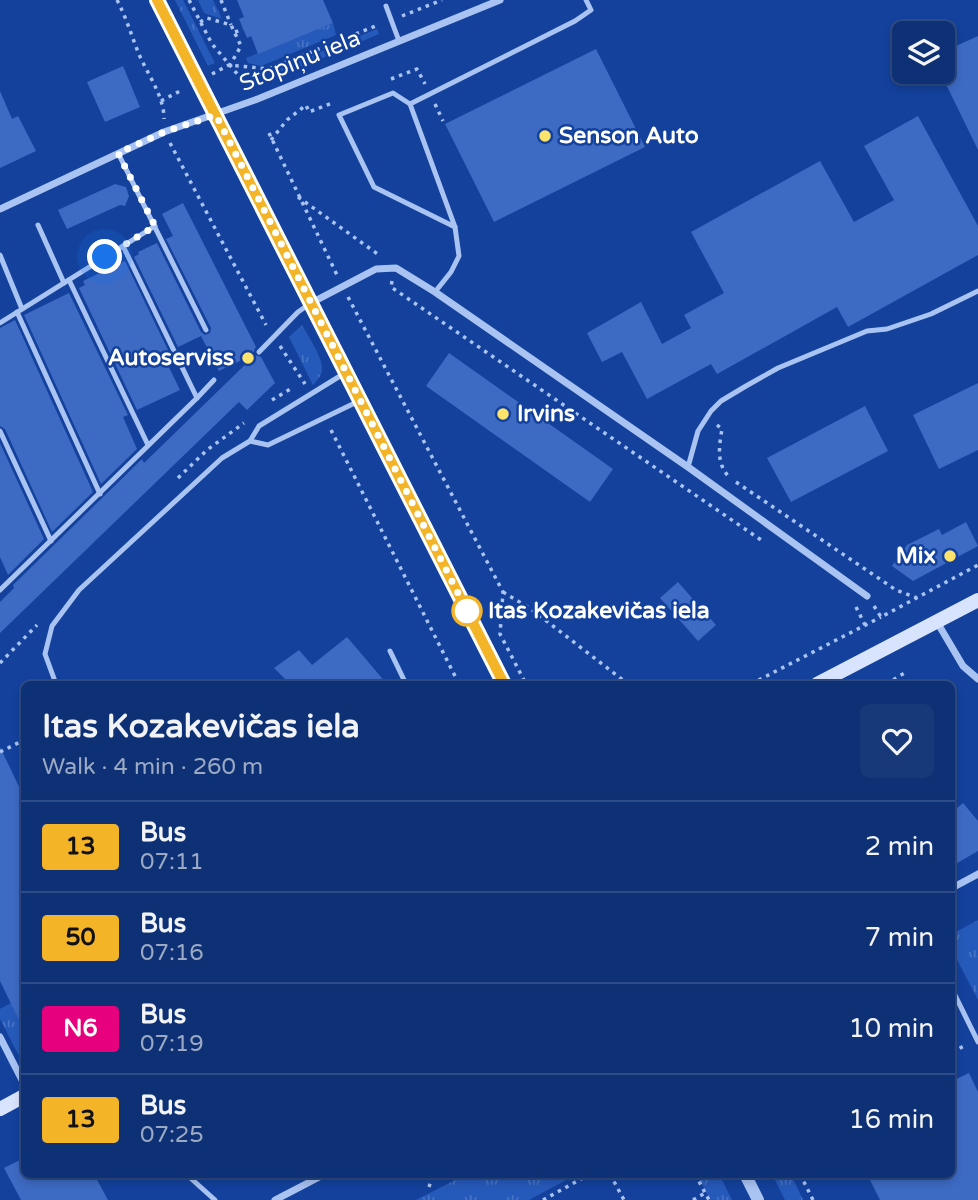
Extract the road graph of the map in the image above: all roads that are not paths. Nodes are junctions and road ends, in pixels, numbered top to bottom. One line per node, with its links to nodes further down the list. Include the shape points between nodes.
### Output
1 (157, 0): 7 (street)
2 (500, 0): 5 (street, Stopiņu iela)
3 (586, 0): 6 (lane, via 591,10 575,21)
4 (386, 6): 5 (lane)
5 (399, 41): 7 (street, Stopiņu iela)
6 (410, 104): 12 (lane); 12 (lane, via 393,93 339,115 374,187)
7 (216, 115): 8 (street, Stopiņu iela); 18 (street)
8 (118, 153): 9 (street, Stopiņu iela); 11 (lane)
9 (0, 209)
10 (38, 225): 15 (lane)
11 (155, 226): 13 (lane); 21 (lane)
12 (455, 227): 17 (lane, via 459,256)
13 (123, 246): 15 (lane); 25 (lane)
14 (0, 255): 19 (lane)
15 (67, 281): 19 (lane); 29 (lane)
16 (978, 291): 30 (lane, via 931,314 867,331 778,368 721,401 698,431)
17 (435, 292): 18 (street, via 396,268 376,269); 30 (street)
18 (310, 303): 22 (lane); 23 (street)
19 (20, 310): 20 (lane); 31 (lane)
20 (0, 323)
21 (206, 330)
22 (259, 352)
23 (346, 373): 26 (street); 28 (lane, via 259,426)
24 (214, 380): 25 (lane)
25 (197, 398): 29 (lane)
26 (360, 401): 28 (lane, via 268,445); 41 (street)
27 (0, 431): 32 (lane)
28 (250, 442): 39 (lane, via 222,458 79,590 52,626 45,654)
29 (148, 445): 31 (lane)
30 (688, 467): 34 (street)
31 (100, 494): 32 (lane)
32 (51, 541): 33 (lane)
33 (1, 587)
34 (867, 596)
35 (978, 600): 36 (main road)
36 (936, 622): 38 (street, via 963,666); 42 (main road)
37 (390, 651): 40 (lane)
38 (978, 678)
39 (55, 681)
40 (405, 681)
41 (502, 681)
42 (823, 681)
43 (978, 874): 44 (street)
44 (955, 886)
45 (955, 995): 47 (lane)
46 (0, 1037): 48 (street)
47 (978, 1042)
48 (21, 1078)
49 (21, 1098): 50 (main road)
50 (0, 1109)
51 (190, 1178): 54 (lane)
52 (318, 1178): 55 (street)
53 (747, 1178): 56 (street)
54 (215, 1200)
55 (275, 1200)
56 (758, 1200)

